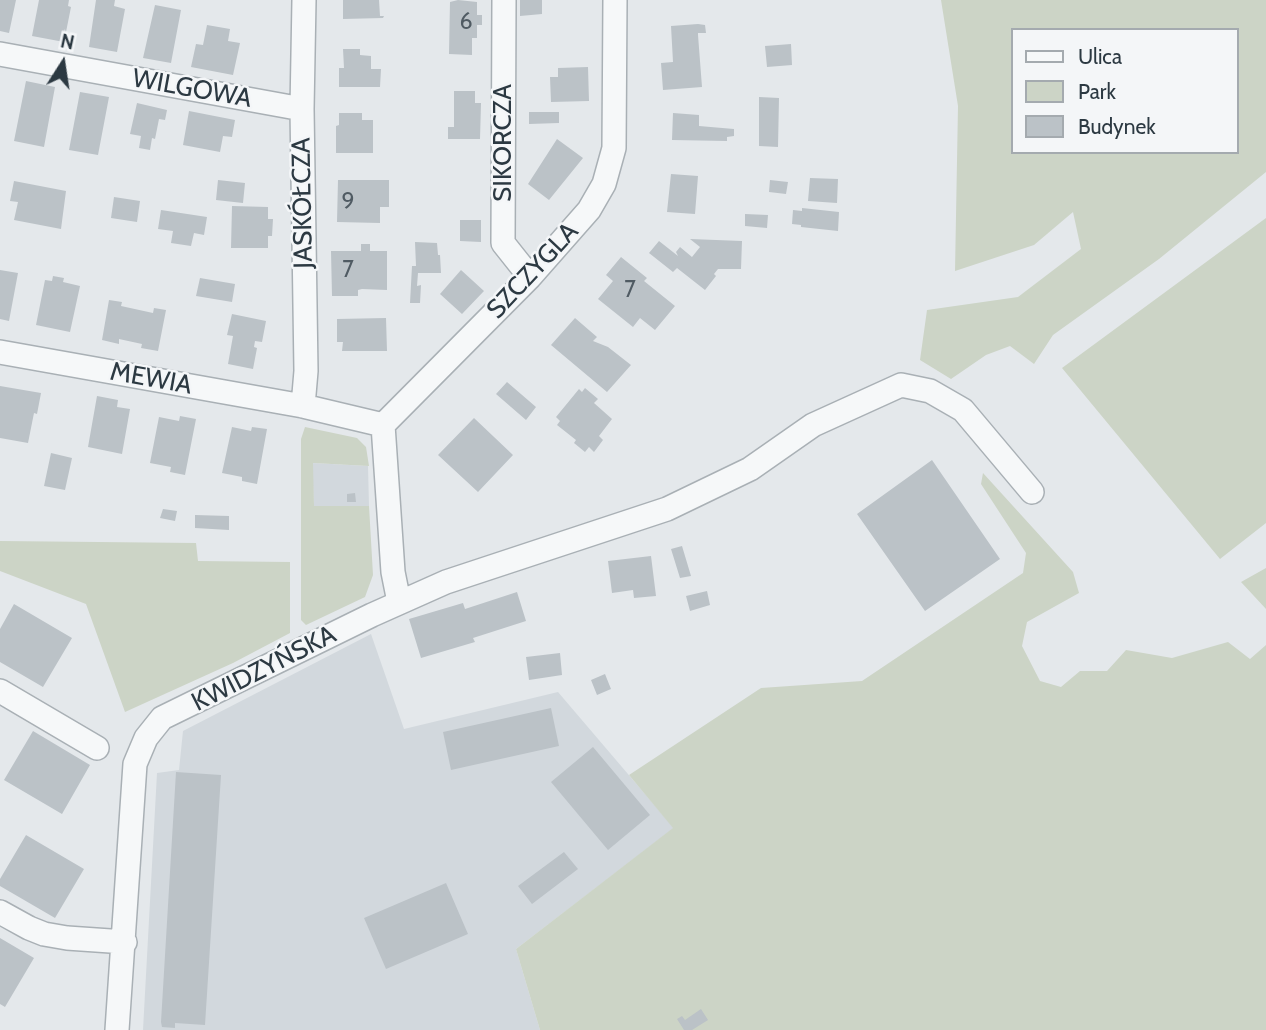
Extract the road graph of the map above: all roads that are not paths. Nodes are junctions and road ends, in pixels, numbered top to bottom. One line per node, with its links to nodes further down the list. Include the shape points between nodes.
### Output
1 (304, 0): 5 (street, JASKÓŁCZA)
2 (504, 0): 6 (street, SIKORCZA, via 503,243)
3 (615, 0): 6 (street, SZCZYGLA, via 614,148 604,184 589,210)
4 (0, 54): 5 (street, WILGOWA)
5 (302, 109): 8 (street, JASKÓŁCZA)
6 (530, 277): 9 (street, SZCZYGLA)
7 (0, 352): 8 (street, MEWIA)
8 (303, 405): 9 (street)
9 (383, 425): 11 (street)
10 (1031, 492): 11 (street, KWIDZYŃSKA, via 963,410 930,391 901,385 814,425 750,469 667,509)
11 (399, 602): 15 (street, KWIDZYŃSKA, via 162,718 146,738 135,764)
12 (0, 691): 13 (street)
13 (97, 748)
14 (0, 912): 15 (street, via 44,934)
15 (125, 942): 16 (street, KWIDZYŃSKA)
16 (117, 1030)

